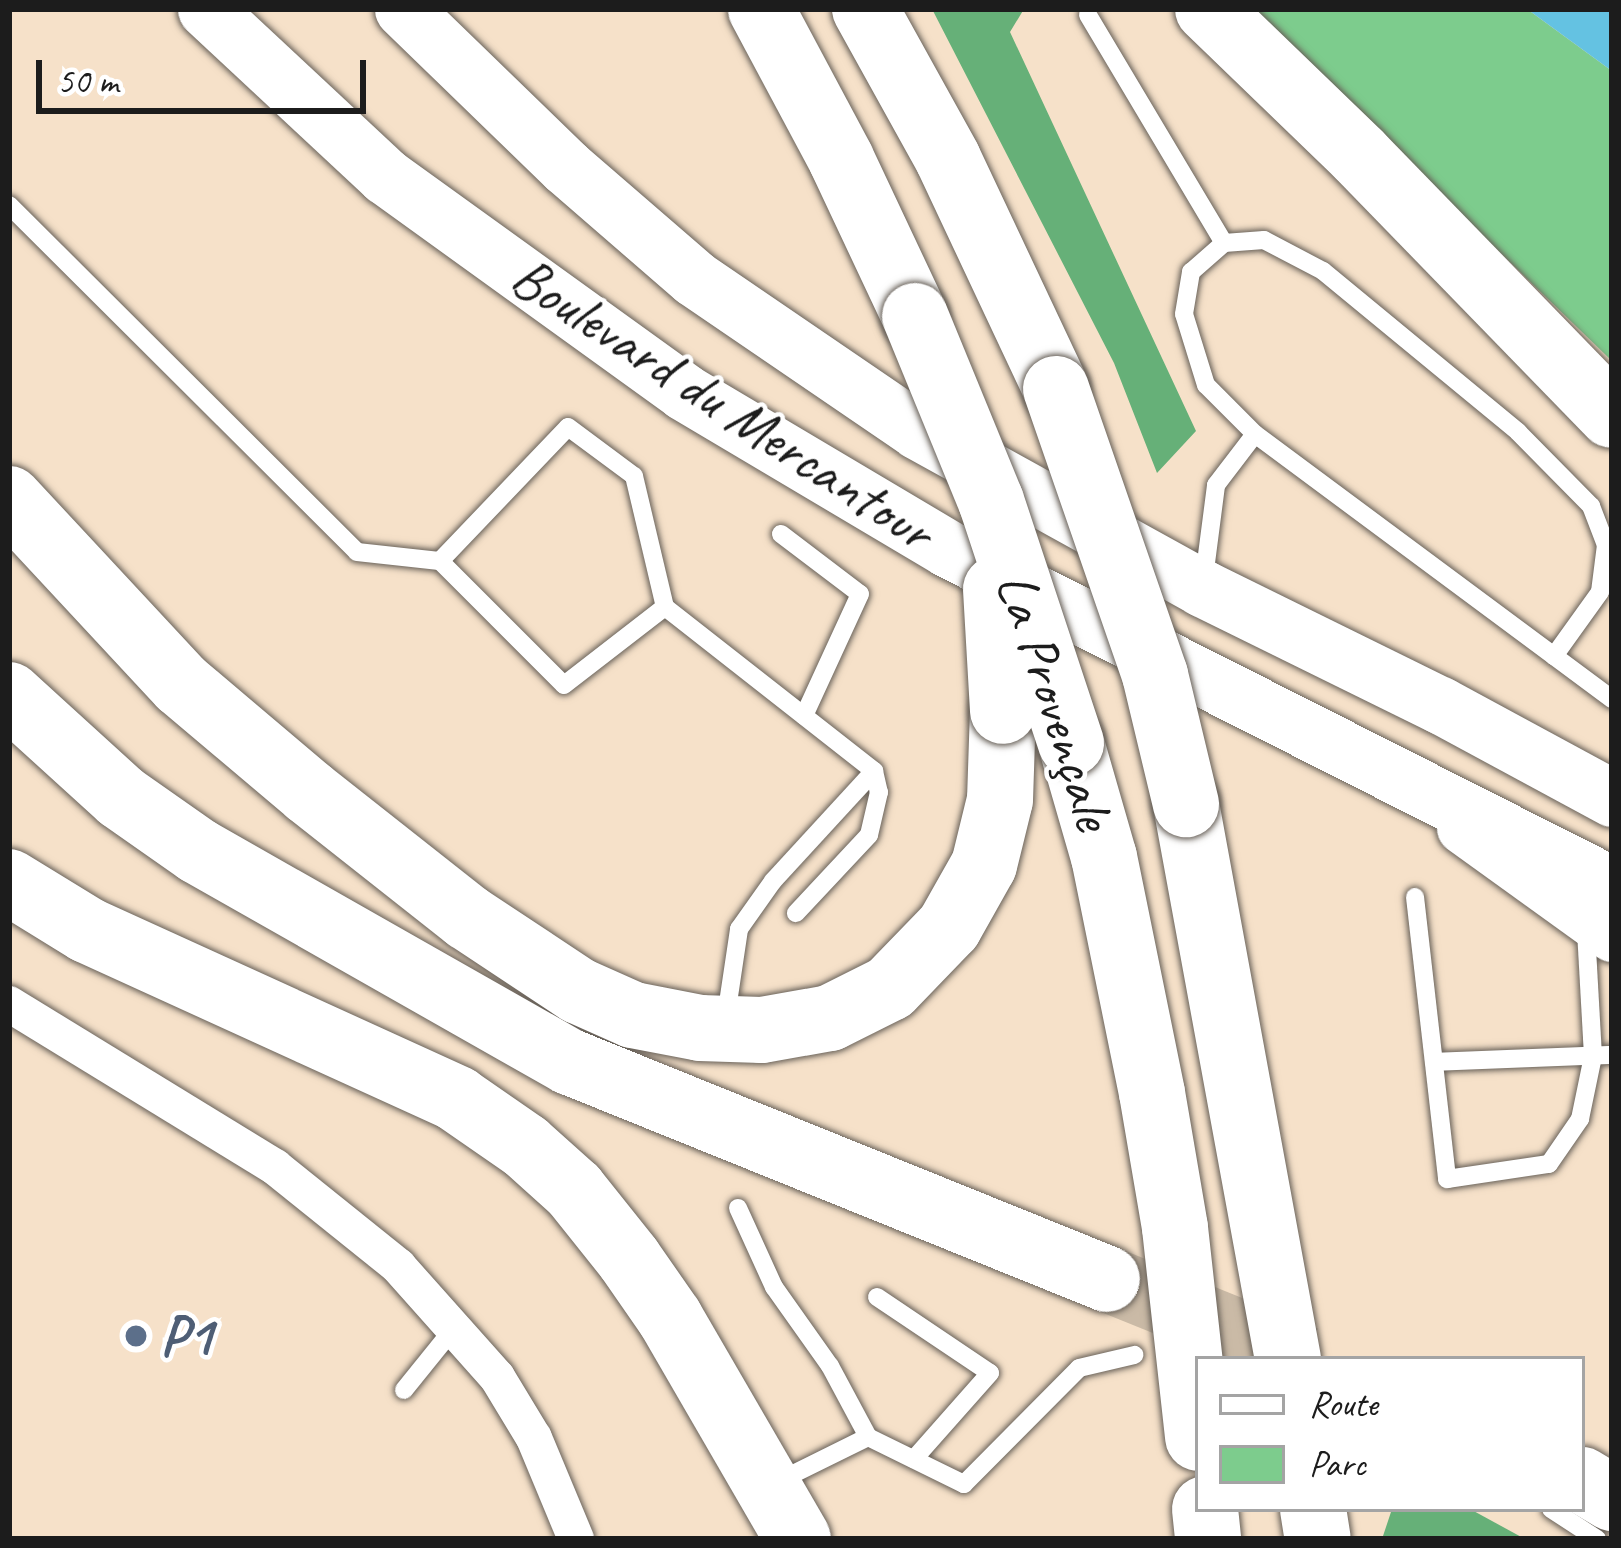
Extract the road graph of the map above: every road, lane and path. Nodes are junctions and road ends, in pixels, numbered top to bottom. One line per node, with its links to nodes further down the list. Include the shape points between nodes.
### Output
1 (206, 9): 28 (main road, Boulevard du Mercantour, via 385,176 684,392 948,549 1370,759)
2 (403, 9): 8 (main road, Boulevard du Mercantour)
3 (415, 9): 8 (main road)
4 (761, 9): 14 (highway, La Provençale, bridge, via 915,316)
5 (865, 9): 38 (highway, La Provençale, bridge, via 948,159 1057,389 1155,675)
6 (1208, 9): 11 (highway)
7 (1088, 15): 10 (lane)
8 (466, 73): 17 (main road, Boulevard du Mercantour, via 646,238 740,312 917,431)
9 (9, 205): 16 (lane, via 357,552)
10 (1224, 244): 12 (lane, via 1191,272 1184,314 1206,386); 19 (lane, via 1264,240 1322,271 1518,433 1591,506 1606,544 1600,592)
11 (1612, 415)
12 (1256, 434): 17 (lane, via 1216,485); 19 (lane)
13 (9, 499): 14 (highway, bridge, via 181,684 467,917 579,991 633,1015 762,1030 830,1018 890,988 949,927 984,865 1000,800 1003,711)
14 (991, 501): 40 (highway, La Provençale, bridge, via 1104,857 1175,1228)
15 (781, 534): 22 (lane, via 860,594)
16 (440, 561): 18 (lane, via 564,685); 18 (lane, via 568,427 634,476)
17 (1202, 588): 24 (main road, Boulevard du Mercantour)
18 (665, 607): 22 (lane)
19 (1554, 656): 21 (lane)
20 (9, 695): 34 (highway, via 121,797 198,851 570,1062)
21 (1612, 699)
22 (803, 716): 23 (lane)
23 (874, 771): 27 (lane, via 879,791 869,835); 29 (lane, via 739,929)
24 (1612, 798)
25 (9, 881): 45 (highway, via 87,930 457,1100 525,1146 574,1190 629,1259)
26 (1415, 897): 32 (lane)
27 (796, 913)
28 (1603, 913): 31 (lane)
29 (728, 1003)
30 (9, 1004): 36 (street, via 333,1209)
31 (1603, 1056): 32 (lane); 32 (lane, via 1580,1119 1549,1164 1448,1179)
32 (1434, 1062)
33 (737, 1208): 41 (lane, via 774,1287)
34 (1107, 1279)
35 (877, 1297): 42 (lane, via 990,1373)
36 (454, 1328): 39 (lane); 47 (street, via 534,1438)
37 (1134, 1355): 42 (lane, via 1079,1368 964,1484)
38 (1287, 1356)
39 (404, 1390)
40 (1195, 1411)
41 (868, 1437): 42 (lane); 45 (lane)
42 (914, 1459)
43 (1585, 1482): 44 (highway)
44 (1612, 1498)
45 (784, 1512)
46 (1556, 1512): 48 (lane)
47 (576, 1539)
48 (1597, 1539)

